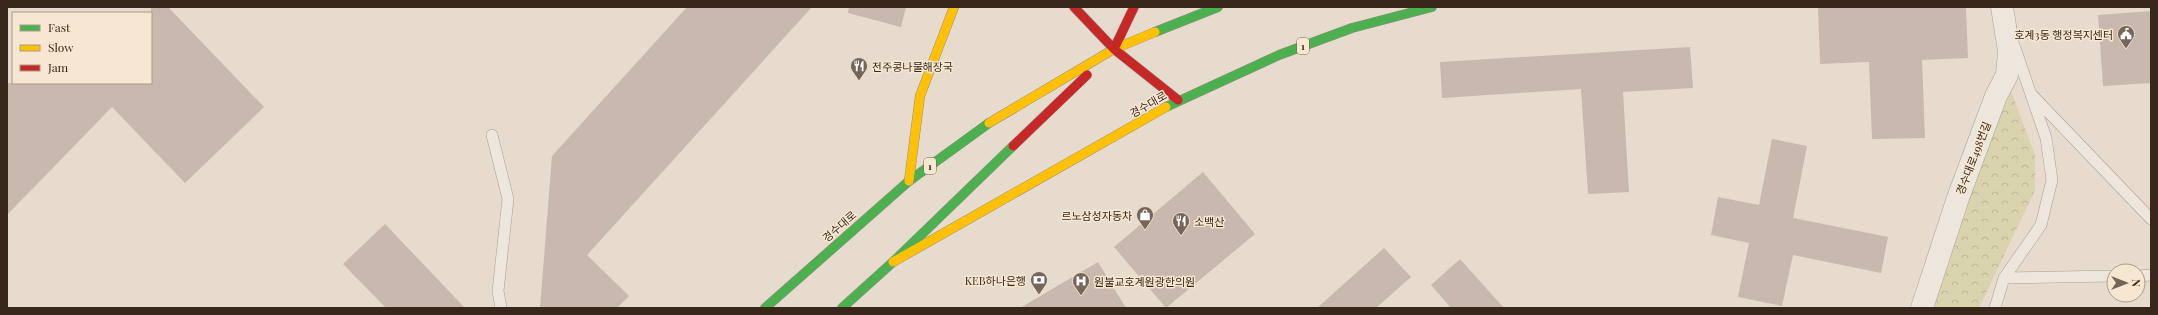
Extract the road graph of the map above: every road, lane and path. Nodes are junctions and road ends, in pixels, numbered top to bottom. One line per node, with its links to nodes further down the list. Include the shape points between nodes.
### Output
1 (954, 7): 11 (main road, via 920,96)
2 (1074, 7): 7 (main road)
3 (1134, 7): 7 (main road)
4 (1218, 7): 7 (main road, 경수대로 / 1)
5 (1432, 7): 9 (main road, 경수대로 / 1, via 1352,28 1279,55)
6 (2002, 8): 8 (lane); 19 (street, 경수대로498번길, via 2009,51 2007,75 1996,96 1958,198)
7 (1114, 49): 9 (main road); 11 (main road, 경수대로 / 1, via 985,125); 13 (main road, 경수대로)
8 (2029, 92): 12 (lane); 15 (lane, via 2046,138 2052,180 2041,225)
9 (1178, 100): 13 (main road, 경수대로 / 1)
10 (492, 135): 16 (lane, via 508,199 498,291)
11 (909, 181): 17 (main road, 경수대로 / 1)
12 (2151, 219)
13 (893, 262): 18 (main road, 경수대로 / 1)
14 (2106, 276): 15 (lane)
15 (2004, 278): 20 (lane)
16 (501, 308)
17 (765, 308)
18 (842, 308)
19 (1922, 308)
20 (1995, 308)

